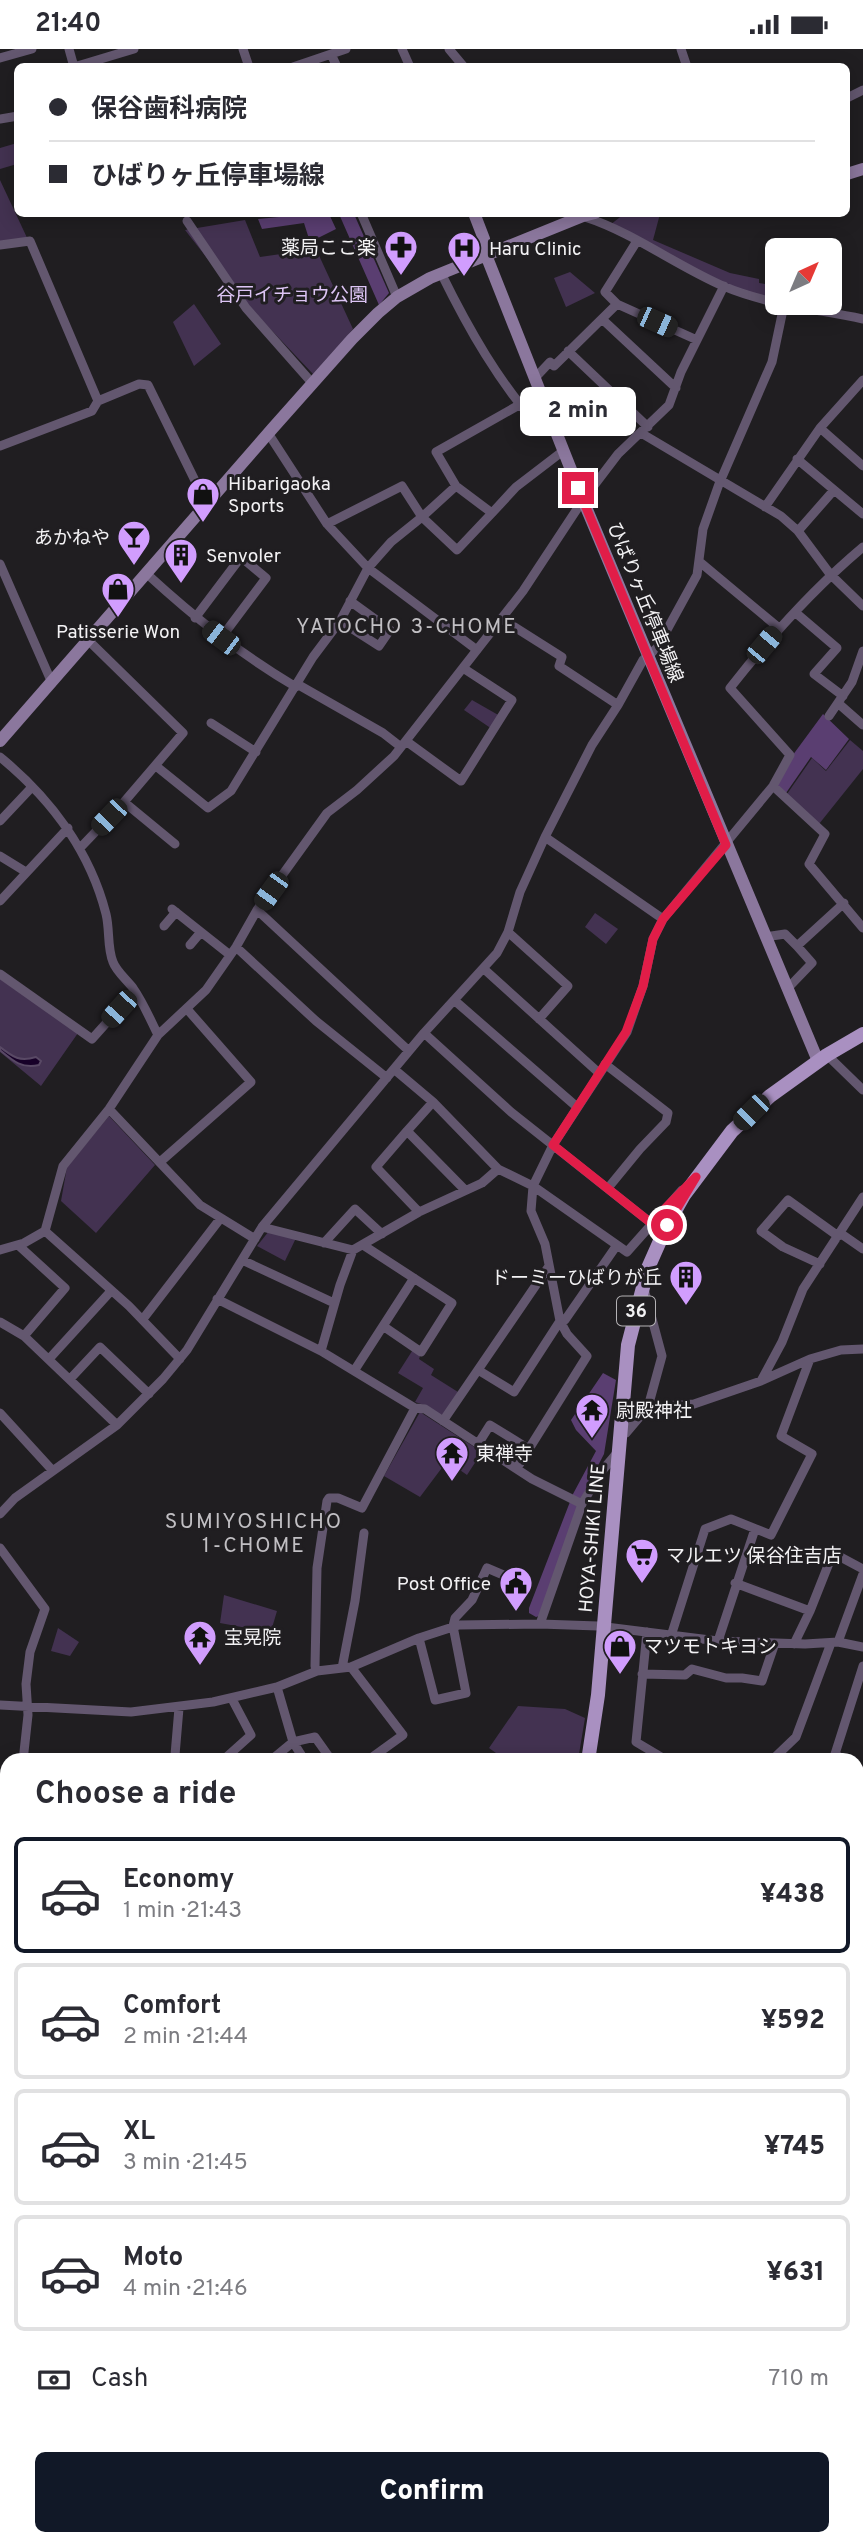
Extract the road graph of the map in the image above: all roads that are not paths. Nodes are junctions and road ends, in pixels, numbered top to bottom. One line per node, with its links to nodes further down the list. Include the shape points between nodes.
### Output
1 (32, 49): 6 (street)
2 (134, 49): 7 (street)
3 (346, 49): 5 (street)
4 (449, 49): 10 (street)
5 (331, 54): 8 (street); 9 (street)
6 (0, 58)
7 (87, 63)
8 (305, 63)
9 (335, 63)
10 (461, 63)
11 (363, 217): 21 (street)
12 (476, 217): 18 (main road, ひばりヶ丘停車場線)
13 (578, 217): 18 (main road)
14 (593, 217): 16 (street)
15 (187, 221): 32 (street, via 246,308)
16 (637, 241): 20 (street); 23 (street, via 605,292)
17 (0, 245): 36 (street, via 30,241)
18 (486, 254): 19 (main road); 30 (main road, ひばりヶ丘停車場線)
19 (441, 273): 21 (main road); 37 (street, via 467,324)
20 (724, 286): 22 (street); 28 (street)
21 (397, 297): 32 (main road, via 362,328)
22 (765, 299)
23 (617, 304): 26 (street); 28 (street)
24 (782, 315): 46 (street, via 772,362)
25 (840, 315): 27 (street)
26 (601, 319): 29 (street); 33 (street)
27 (863, 319)
28 (697, 340): 33 (street)
29 (568, 351): 30 (street); 40 (street)
30 (535, 378): 39 (main road, ひばりヶ丘停車場線)
31 (863, 380): 34 (street)
32 (313, 384): 41 (main road)
33 (676, 388): 40 (street, via 669,405)
34 (853, 390): 35 (street); 38 (street)
35 (863, 399)
36 (98, 401): 42 (street, via 92,411); 50 (street, via 148,384)
37 (519, 405): 39 (street, via 540,428); 47 (street, via 436,453)
38 (820, 428): 44 (street); 45 (street)
39 (555, 429): 43 (main road, ひばりヶ丘停車場線)
40 (644, 430): 46 (street); 49 (street, via 618,454)
41 (268, 433): 50 (main road); 55 (street)
42 (0, 446)
43 (563, 451): 49 (main road, ひばりヶ丘停車場線); 52 (street, via 516,487)
44 (797, 459): 48 (street); 51 (street)
45 (863, 466)
46 (721, 480): 51 (street); 58 (street, via 703,529)
47 (456, 486): 52 (street); 54 (street)
48 (834, 490): 53 (street); 56 (street)
49 (583, 500): 67 (street); 74 (main road, ひばりヶ丘停車場線)
50 (207, 505): 61 (main road)
51 (765, 507): 56 (street)
52 (492, 513): 54 (street, via 457,550)
53 (863, 514)
54 (422, 517): 55 (street, via 402,486); 60 (street, via 391,541)
55 (327, 524): 60 (street)
56 (798, 531): 62 (street)
57 (863, 547): 62 (street)
58 (701, 563): 69 (street); 74 (street, via 657,648)
59 (0, 564): 76 (street)
60 (368, 568): 63 (street); 72 (street)
61 (147, 574): 66 (street); 71 (main road)
62 (830, 574): 64 (street); 65 (street)
63 (350, 601): 68 (street); 68 (street, via 390,630 379,646)
64 (863, 606)
65 (796, 613): 69 (street); 78 (street, via 837,647 814,674)
66 (195, 618): 70 (street); 70 (street, via 241,557 266,578)
67 (502, 619): 72 (street); 79 (street, via 562,657 559,666)
68 (340, 621): 77 (street)
69 (779, 628): 88 (street, via 730,688 790,755)
70 (221, 638): 77 (street)
71 (89, 641): 76 (main road); 87 (street, via 183,733)
72 (477, 650): 75 (street)
73 (863, 651): 78 (street)
74 (647, 656): 79 (street); 95 (main road, ひばりヶ丘停車場線)
75 (463, 668): 84 (street); 84 (street, via 512,700 461,781)
76 (52, 683): 83 (main road)
77 (296, 685): 84 (street); 85 (street)
78 (841, 700): 80 (street); 82 (street)
79 (618, 705): 93 (street)
80 (829, 716)
81 (211, 723): 85 (street)
82 (863, 725)
83 (0, 741)
84 (404, 744): 101 (street, via 327,813)
85 (256, 752): 87 (street, via 231,791 208,808)
86 (0, 757): 89 (street)
87 (156, 766): 90 (street)
88 (773, 786): 95 (street); 100 (street, via 825,834 809,864)
89 (32, 787): 91 (street); 92 (street)
90 (124, 802): 94 (street); 96 (street)
91 (0, 821)
92 (68, 828): 96 (street); 98 (street)
93 (545, 837): 102 (street); 106 (street)
94 (175, 843)
95 (726, 845): 102 (street); 107 (main road, ひばりヶ丘停車場線)
96 (80, 848): 114 (street, via 107,916 113,963)
97 (0, 856): 98 (street)
98 (26, 872): 99 (street)
99 (0, 901)
100 (844, 903): 104 (street); 109 (street)
101 (257, 910): 110 (street); 121 (street)
102 (663, 919): 123 (street, via 626,1032)
103 (164, 926): 105 (street, via 174,911)
104 (863, 928)
105 (201, 932): 108 (street); 110 (street)
106 (508, 932): 111 (street); 117 (street, via 568,986)
107 (765, 937): 109 (street, via 785,934); 113 (main road, ひばりヶ丘停車場線)
108 (190, 945)
109 (797, 946): 113 (street, via 812,963)
110 (233, 951): 116 (street); 126 (street)
111 (484, 969): 115 (street); 117 (street)
112 (0, 974): 114 (street, via 92,1039)
113 (787, 989): 122 (main road, ひばりヶ丘停車場線)
114 (135, 991): 120 (street)
115 (454, 1000): 118 (street); 129 (street)
116 (187, 1009): 120 (street); 133 (street, via 251,1082)
117 (539, 1019): 125 (street)
118 (424, 1033): 121 (street); 132 (street)
119 (863, 1034): 122 (main road, HOYA-SHIKI LINE / 36)
120 (158, 1035): 130 (street)
121 (409, 1051): 124 (street)
122 (822, 1058): 127 (street); 135 (main road, HOYA-SHIKI LINE / 36, via 751,1112)
123 (605, 1065): 125 (street); 137 (street, via 668,1113 666,1122)
124 (396, 1070): 126 (street); 128 (street)
125 (599, 1073): 129 (street)
126 (387, 1078): 143 (street)
127 (863, 1090)
128 (433, 1102): 131 (street); 134 (street)
129 (577, 1107): 132 (street)
130 (109, 1109): 133 (street); 144 (street, via 63,1166)
131 (407, 1131): 138 (street); 140 (street, via 376,1167)
132 (553, 1145): 136 (street); 137 (street)
133 (160, 1162): 141 (street, via 200,1205)
134 (498, 1169): 136 (street); 138 (street)
135 (696, 1177): 142 (street); 159 (main road, HOYA-SHIKI LINE / 36, via 667,1225)
136 (533, 1186): 151 (street); 157 (street, via 531,1211)
137 (608, 1188): 142 (street)
138 (466, 1191): 140 (street)
139 (863, 1197): 146 (street)
140 (419, 1212): 145 (street)
141 (220, 1219): 147 (street); 163 (street)
142 (651, 1223): 151 (street, via 627,1252)
143 (262, 1227): 147 (street); 148 (street)
144 (45, 1231): 149 (street); 160 (street)
145 (382, 1234): 148 (street, via 355,1209); 150 (street)
146 (839, 1235): 152 (street); 156 (street); 156 (street, via 788,1200 761,1231)
147 (255, 1239): 155 (street)
148 (324, 1243): 153 (street)
149 (18, 1245): 154 (street); 167 (street, via 65,1288)
150 (363, 1245): 153 (street); 158 (street)
151 (617, 1245): 164 (street, via 565,1320)
152 (863, 1249)
153 (353, 1250): 162 (street)
154 (0, 1251)
155 (242, 1260): 161 (street); 162 (street)
156 (820, 1264): 176 (street, via 803,1289)
157 (549, 1266): 164 (street); 173 (street)
158 (414, 1278): 166 (street); 166 (street, via 452,1303 421,1352)
159 (642, 1284): 178 (street, via 662,1356); 183 (main road, HOYA-SHIKI LINE / 36, via 628,1345)
160 (111, 1291): 163 (street); 170 (street)
161 (217, 1299): 169 (street); 171 (street)
162 (334, 1303): 169 (street)
163 (142, 1319): 171 (street)
164 (559, 1321): 173 (street, via 514,1392); 185 (street, via 587,1356)
165 (0, 1322): 167 (street)
166 (383, 1326): 174 (street)
167 (24, 1336): 170 (street)
168 (863, 1349): 172 (street)
169 (321, 1351): 174 (street)
170 (49, 1359): 175 (street)
171 (180, 1359): 177 (street)
172 (810, 1359): 176 (street); 191 (street, via 781,1436 812,1454 771,1535)
173 (478, 1370): 181 (street)
174 (354, 1371): 179 (street)
175 (71, 1378): 177 (street, via 100,1347); 182 (street)
176 (761, 1381): 178 (street, via 694,1404)
177 (149, 1394): 182 (street)
178 (648, 1407): 183 (street)
179 (415, 1408): 181 (street); 211 (street, via 362,1508 338,1498 327,1501 317,1568)
180 (0, 1413): 188 (street)
181 (443, 1421): 184 (street)
182 (117, 1425): 188 (street)
183 (619, 1435): 186 (main road, HOYA-SHIKI LINE / 36)
184 (478, 1444): 185 (street, via 490,1425); 187 (street)
185 (529, 1449): 187 (street)
186 (618, 1451): 189 (street); 200 (main road, HOYA-SHIKI LINE / 36)
187 (517, 1468): 189 (street)
188 (53, 1471): 190 (street)
189 (582, 1504): 198 (street)
190 (0, 1514)
191 (755, 1529): 196 (street); 202 (street, via 731,1519 705,1529)
192 (364, 1533): 210 (street)
193 (0, 1548): 216 (street, via 45,1609 30,1652)
194 (863, 1572): 197 (street, via 833,1553); 205 (street)
195 (508, 1577): 199 (street, via 487,1568)
196 (735, 1583): 197 (street); 204 (street)
197 (810, 1611): 207 (street)
198 (540, 1624): 199 (street); 200 (street)
199 (453, 1626): 203 (street); 203 (street, via 466,1693 435,1700)
200 (603, 1627): 201 (street); 226 (main road, HOYA-SHIKI LINE / 36)
201 (647, 1632): 202 (street); 212 (street)
202 (671, 1636): 204 (street)
203 (419, 1638): 210 (street)
204 (718, 1641): 206 (street)
205 (834, 1642): 207 (street); 208 (street); 228 (street, via 796,1737)
206 (775, 1643): 207 (street); 212 (street, via 762,1681 692,1669 685,1675)
207 (794, 1644)
208 (863, 1647)
209 (863, 1666): 229 (street)
210 (346, 1667): 211 (street); 225 (street, via 403,1735)
211 (317, 1671): 213 (street)
212 (642, 1674): 227 (street, via 636,1742)
213 (277, 1686): 214 (street); 218 (street)
214 (232, 1699): 217 (street); 221 (street, via 251,1735)
215 (0, 1705): 216 (street)
216 (26, 1707): 217 (street, via 131,1712); 219 (street)
217 (179, 1708): 220 (street)
218 (293, 1742): 222 (street); 223 (street); 224 (street, via 315,1737)
219 (24, 1753)
220 (176, 1753)
221 (231, 1753)
222 (280, 1753)
223 (300, 1753)
224 (326, 1753)
225 (378, 1753)
226 (590, 1753)
227 (655, 1753)
228 (779, 1753)
229 (835, 1753)

